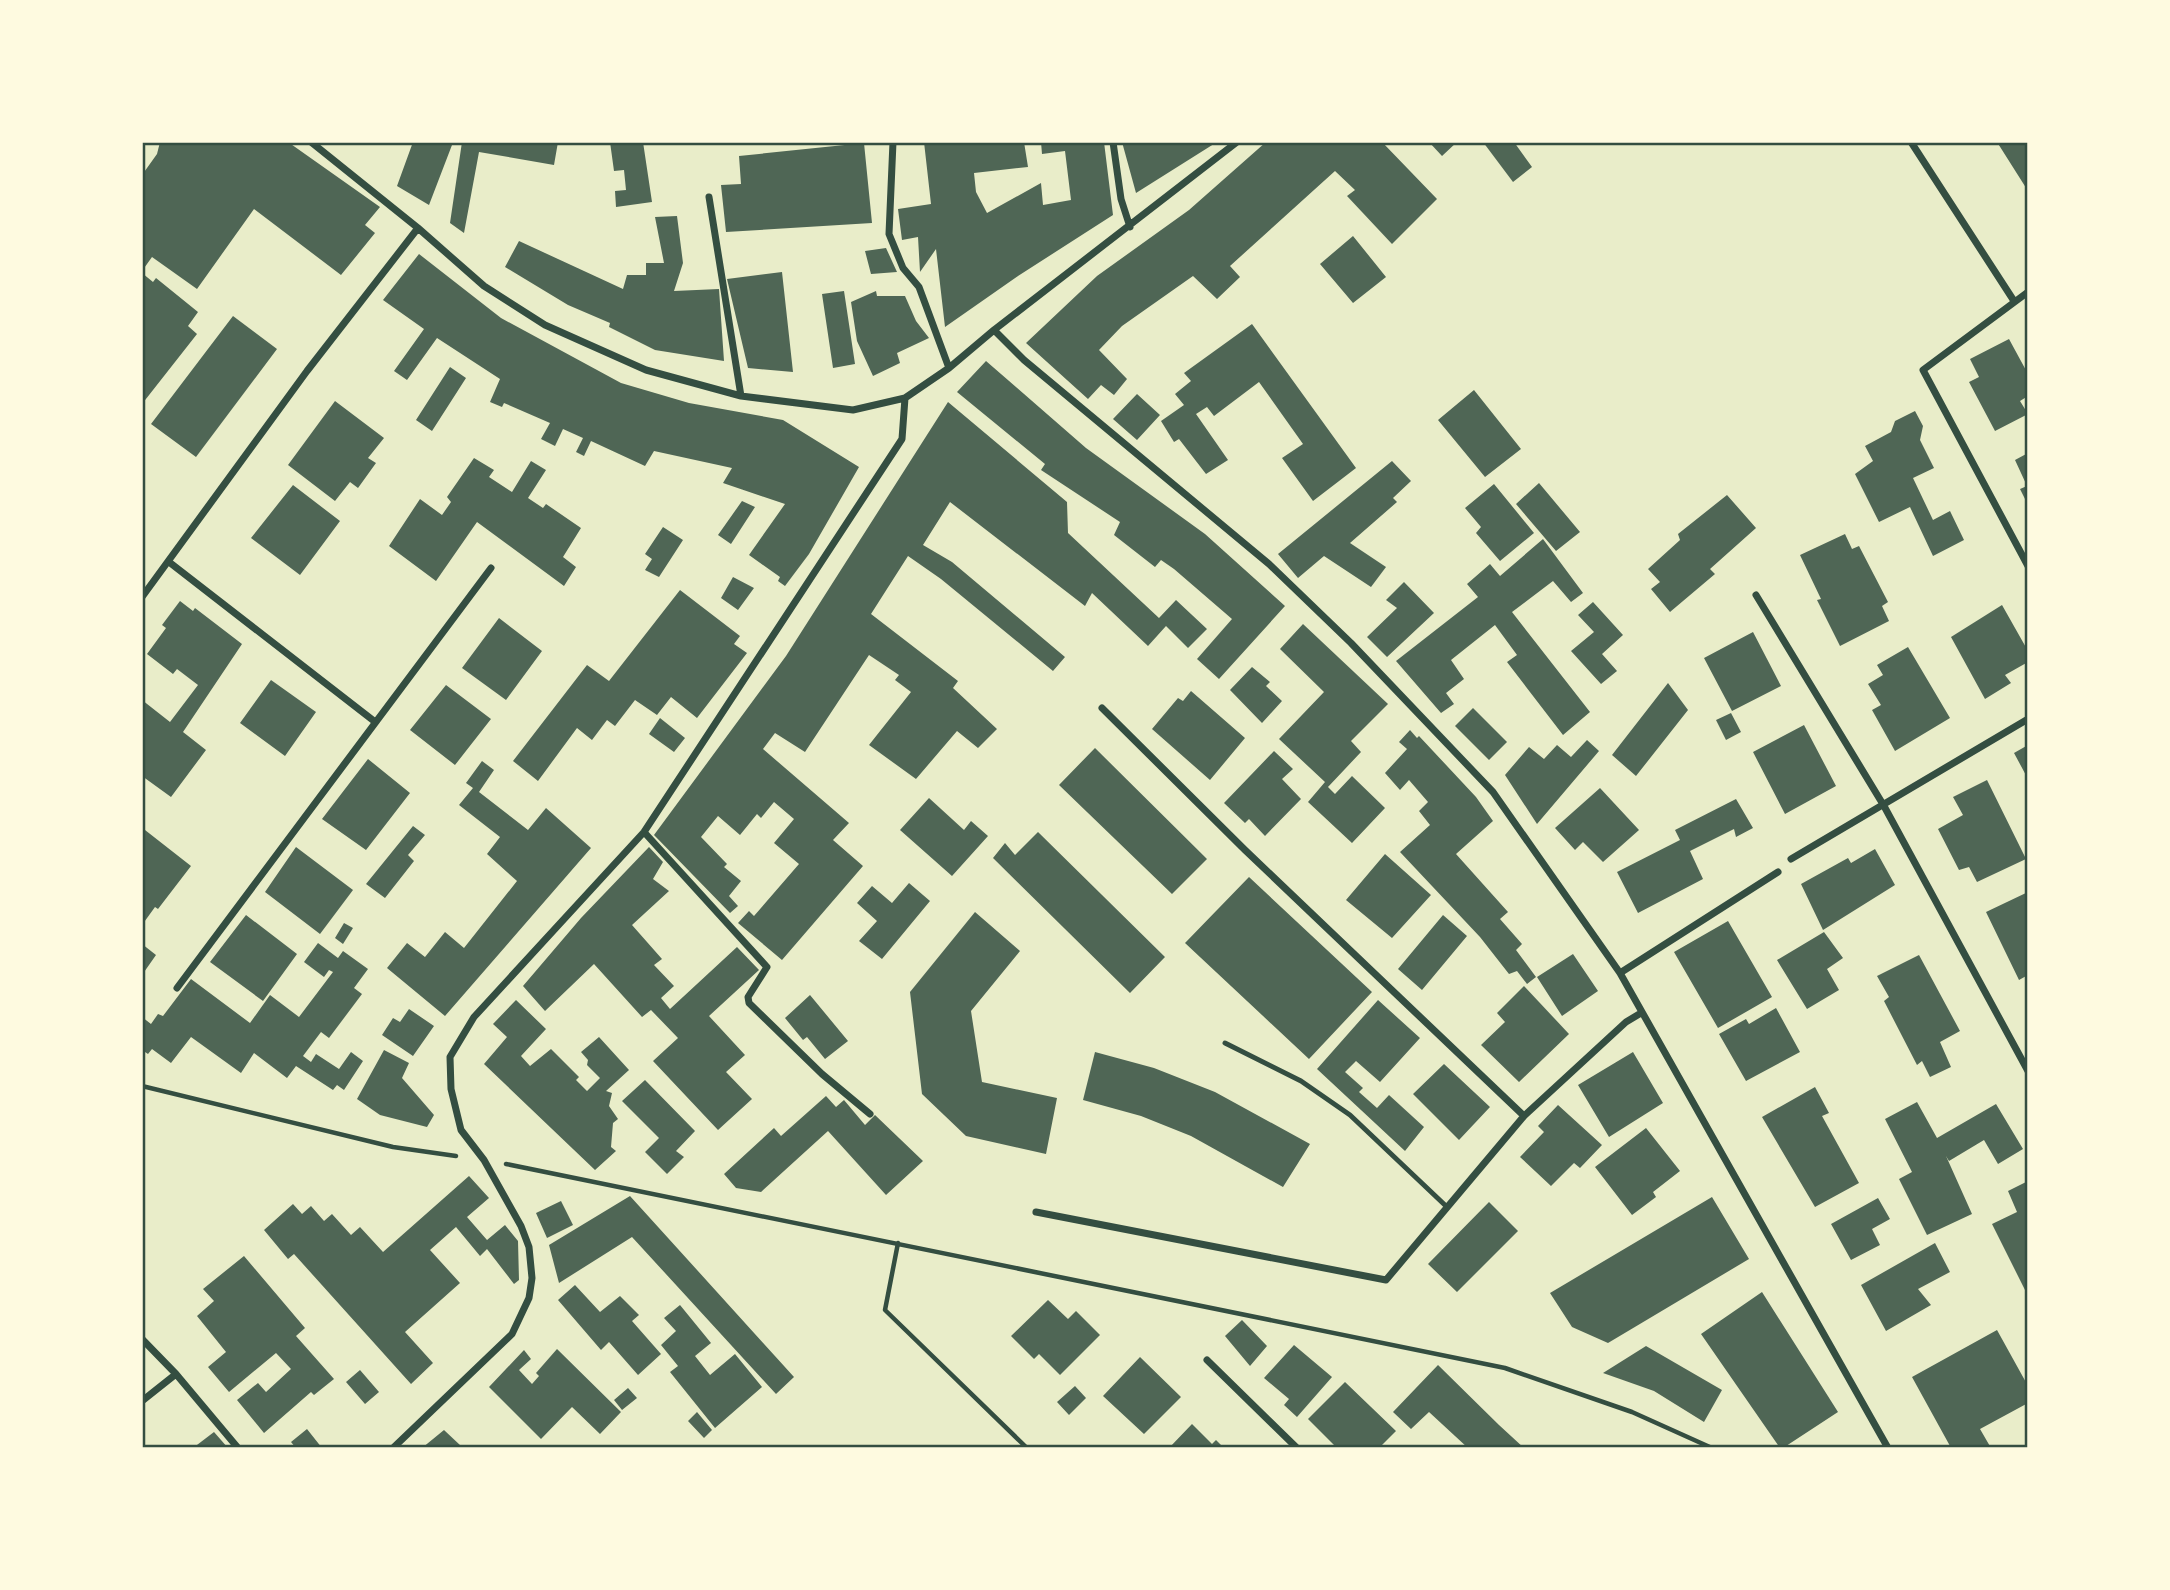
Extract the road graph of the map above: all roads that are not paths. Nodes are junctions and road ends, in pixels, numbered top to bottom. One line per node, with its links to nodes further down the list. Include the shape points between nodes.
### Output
1 (311, 142): 8 (street)
2 (893, 142): 12 (street, via 889,234 903,268 919,287)
3 (1113, 142): 7 (street)
4 (1237, 142): 7 (street)
5 (1911, 142): 10 (street)
6 (709, 197): 13 (street)
7 (1130, 227): 11 (street)
8 (418, 228): 13 (street, via 484,286 545,326 646,370); 15 (street, via 307,371)
9 (2028, 292): 10 (street)
10 (2014, 301): 16 (street, via 1923,370)
11 (994, 330): 12 (street); 27 (street, via 1269,564 1351,643 1493,792)
12 (949, 368): 14 (street)
13 (741, 396): 14 (street, via 853,410)
14 (905, 398): 24 (street, via 902,439)
15 (169, 562): 19 (street); 22 (street)
16 (2028, 566)
17 (491, 569): 22 (street)
18 (1756, 595): 23 (street)
19 (142, 597)
20 (1102, 708): 33 (street)
21 (2028, 719): 23 (street)
22 (374, 721): 28 (street)
23 (1884, 806): 25 (street); 31 (street)
24 (644, 832): 32 (street, via 767,967 748,997 749,1003); 41 (street, via 474,1017 450,1057 451,1088 461,1130 484,1160 521,1226 532,1278 529,1298 512,1334)
25 (1791, 859)
26 (1778, 872): 27 (street)
27 (1620, 972): 29 (street)
28 (177, 988)
29 (1641, 1013): 33 (street); 43 (street)
30 (1225, 1043): 34 (lane, via 1301,1081 1350,1115)
31 (2028, 1071)
32 (870, 1114)
33 (1524, 1116): 34 (street)
34 (1447, 1207): 35 (street, via 1387,1280)
35 (1036, 1212)
36 (142, 1339): 38 (street)
37 (1207, 1360): 42 (street)
38 (176, 1374): 39 (street); 40 (street)
39 (142, 1401)
40 (238, 1448)
41 (393, 1448)
42 (1297, 1448)
43 (1888, 1448)

